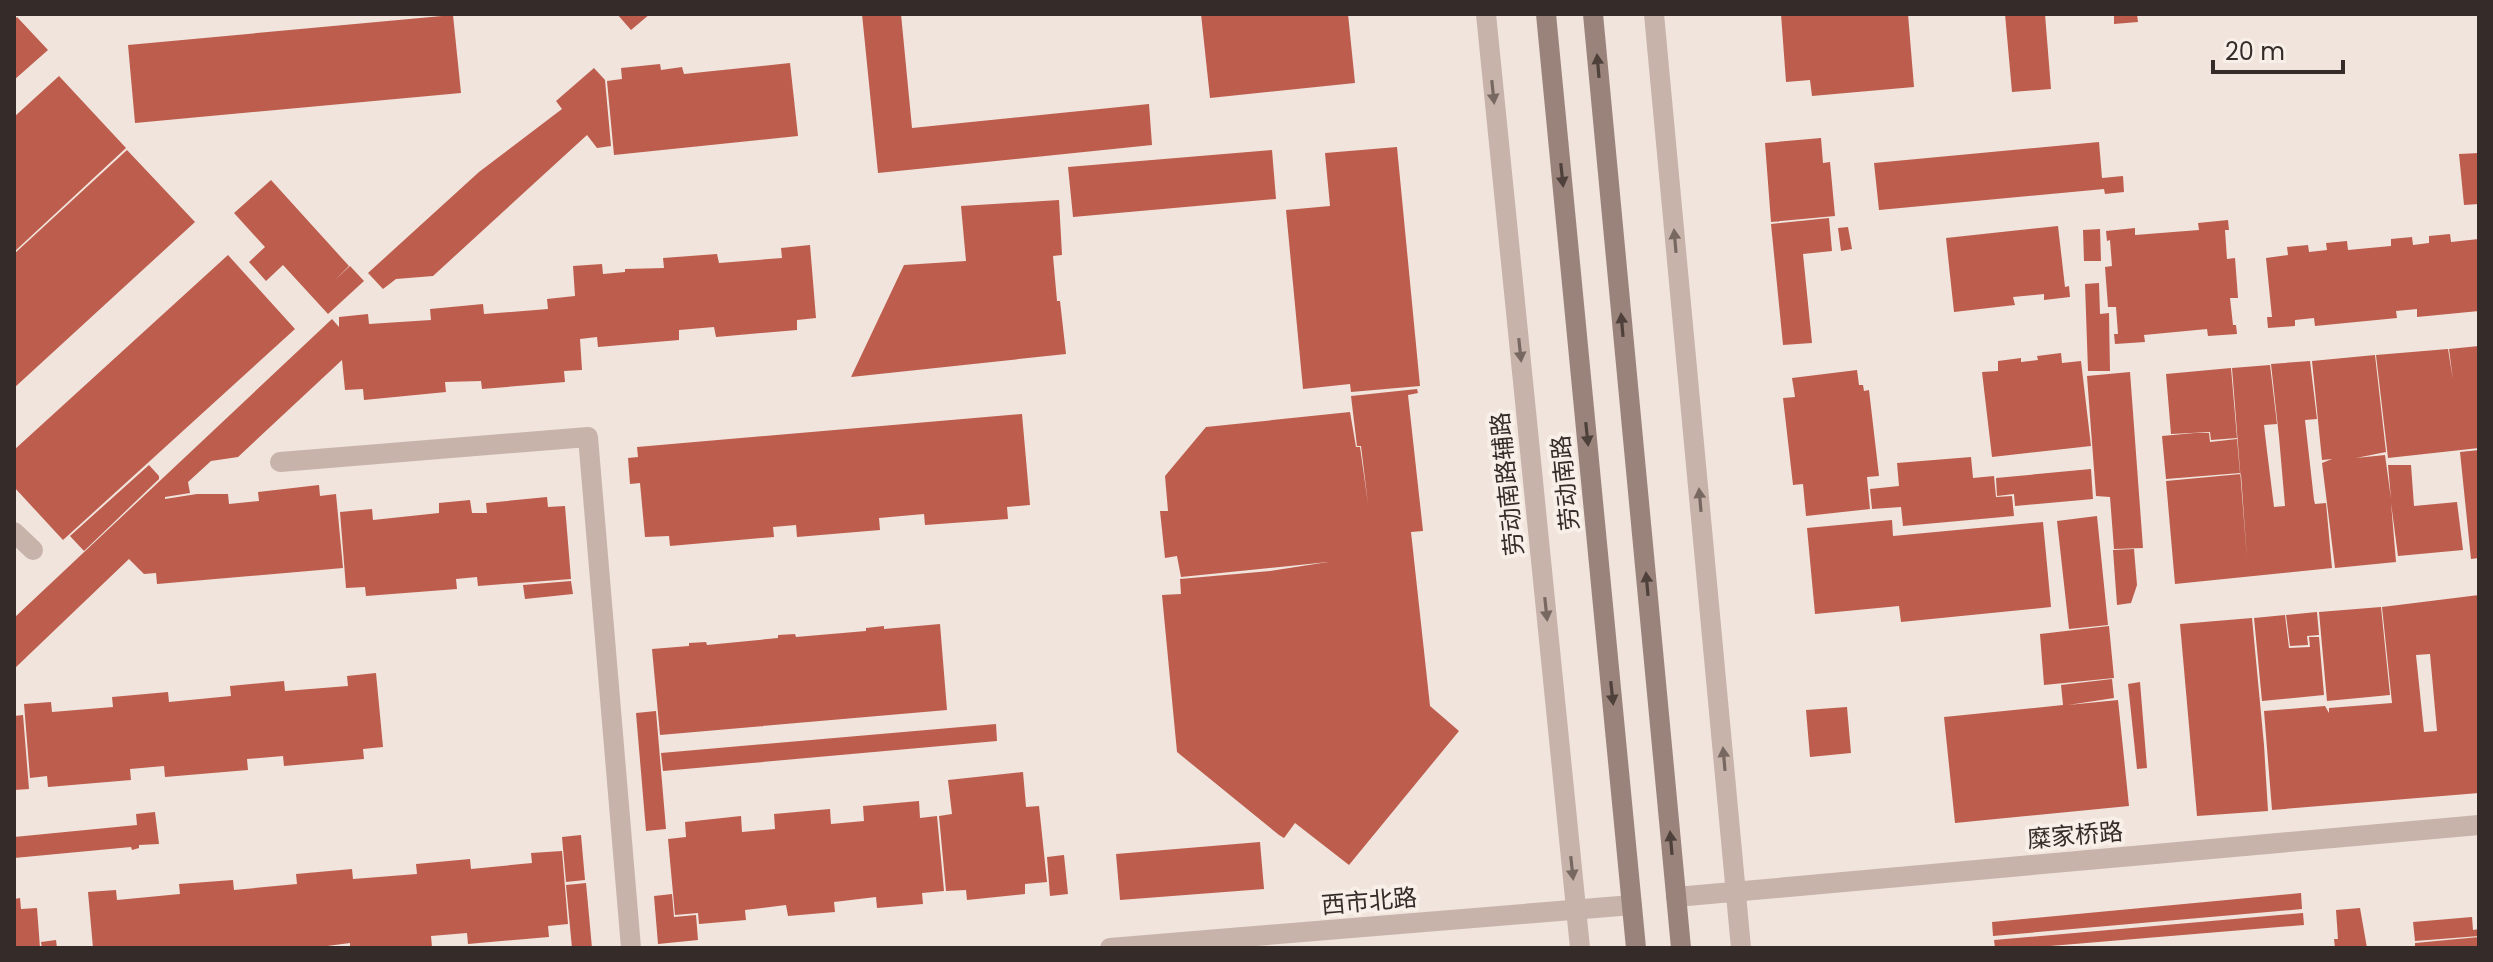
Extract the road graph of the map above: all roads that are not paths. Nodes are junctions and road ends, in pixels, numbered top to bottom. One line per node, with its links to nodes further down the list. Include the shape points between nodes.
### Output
1 (1486, 14): 12 (street, 劳动南路辅路, one-way to 12)
2 (1546, 14): 11 (main road, 劳动南路, one-way to 11)
3 (1593, 14): 10 (main road, one-way to 3)
4 (1654, 14): 9 (street, one-way to 4)
5 (280, 462): 13 (street, via 588,437)
6 (14, 532): 7 (street)
7 (33, 550)
8 (2479, 825): 9 (street, 糜家桥路)
9 (1736, 892): 10 (street, 糜家桥路); 18 (street)
10 (1676, 897): 17 (main road)
11 (1632, 905): 12 (street, 西市北路); 16 (main road, 劳动南路)
12 (1576, 910): 14 (street, 西市北路); 15 (street, 劳动南路辅路)
13 (631, 948)
14 (1110, 948)
15 (1580, 948)
16 (1636, 948)
17 (1681, 948)
18 (1741, 948)

